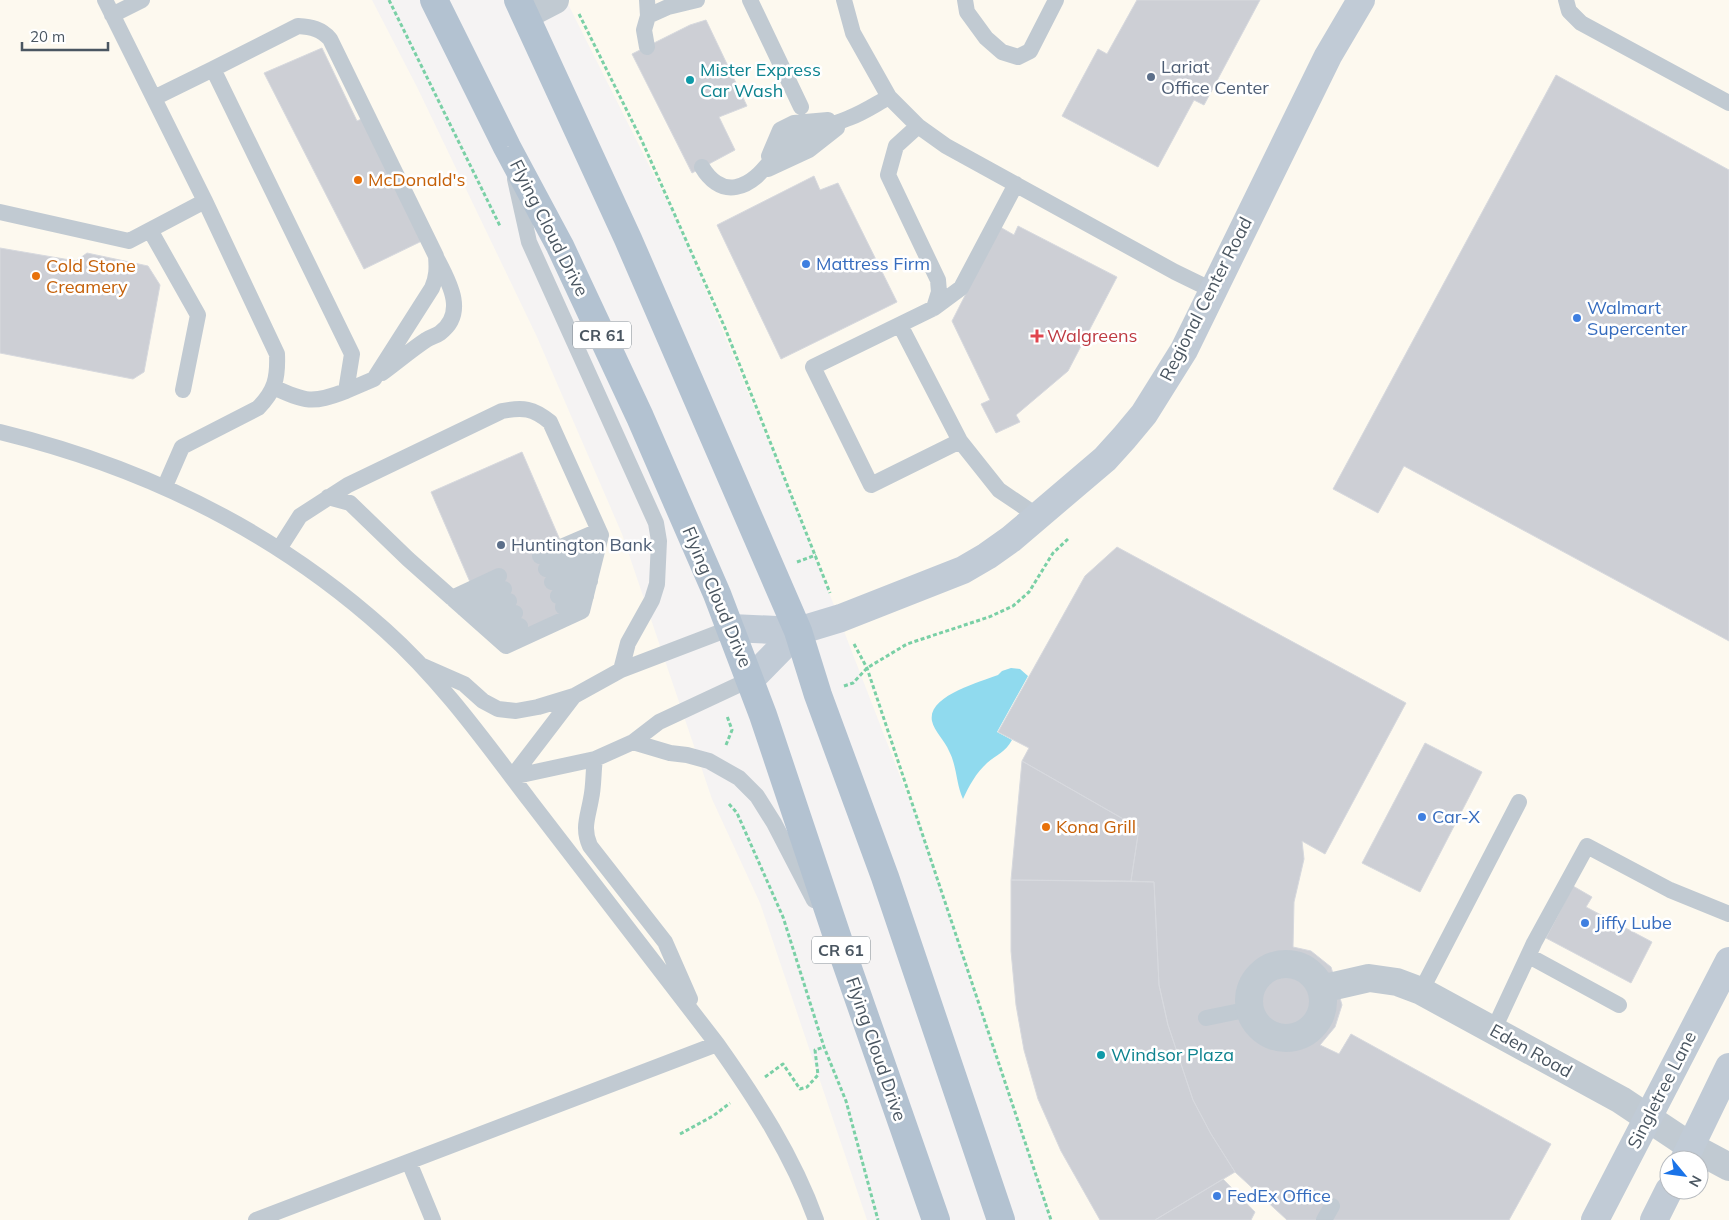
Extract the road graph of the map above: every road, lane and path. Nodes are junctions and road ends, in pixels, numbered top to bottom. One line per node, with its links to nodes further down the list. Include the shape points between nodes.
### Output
1 (105, 0): 14 (lane)
2 (142, 0): 14 (lane)
3 (434, 0): 22 (main road, Flying Cloud Drive / CR 61)
4 (555, 0): 12 (street)
5 (697, 0): 13 (lane)
6 (750, 0): 20 (lane)
7 (844, 0): 17 (lane, via 853,33)
8 (965, 0): 9 (lane, via 967,12 986,38 1002,52 1018,57 1030,51)
9 (1056, 0)
10 (1361, 0): 29 (street, Regional Center Road, via 1328,56)
11 (1566, 0): 19 (lane, via 1568,11 1581,23)
12 (522, 7): 50 (main road, via 628,238)
13 (648, 8): 15 (lane, via 644,30)
14 (112, 15): 18 (lane)
15 (647, 46)
16 (214, 69): 18 (lane); 28 (lane, via 298,26 324,32); 35 (lane, via 352,354)
17 (889, 96): 21 (lane); 23 (lane, via 850,118 787,143 764,170 738,187 719,185)
18 (154, 98): 25 (lane)
19 (1729, 103)
20 (801, 107)
21 (918, 126): 24 (lane, via 946,146); 30 (lane, via 896,146 888,174 938,280 939,292)
22 (507, 147): 49 (main road, Flying Cloud Drive / CR 61, via 560,246 640,417); 53 (lane, via 529,242 656,522 660,541 657,584 652,600 628,643)
23 (702, 167)
24 (1016, 184): 29 (lane); 30 (lane, via 962,288)
25 (205, 201): 27 (lane); 33 (lane, via 277,354 278,373)
26 (0, 212): 27 (lane, via 129,241)
27 (150, 230): 34 (lane, via 198,315)
28 (436, 256): 32 (lane, via 436,279 432,288); 32 (lane, via 454,295 455,308 448,326)
29 (1212, 290): 40 (street, Regional Center Road, via 1184,350 1144,414 1104,458)
30 (934, 308): 31 (lane)
31 (900, 325): 37 (lane); 37 (lane, via 813,367 871,486)
32 (374, 379): 35 (lane)
33 (273, 387): 35 (lane, via 300,400 310,401); 38 (lane, via 258,408 182,447)
34 (183, 390)
35 (346, 391)
36 (0, 432): 38 (lane)
37 (960, 441): 40 (lane, via 999,490)
38 (165, 486): 43 (lane)
39 (328, 497): 41 (lane, via 502,411 527,409 539,412 550,422); 43 (lane, via 300,516); 48 (lane, via 350,503)
40 (1039, 517): 50 (street, Regional Center Road, via 963,570 841,618)
41 (598, 538): 44 (lane); 45 (lane)
42 (1068, 539): 52 (path, via 1053,553 1028,592 1014,606 908,644)
43 (279, 549): 51 (lane, via 319,576)
44 (594, 563): 45 (lane); 46 (lane)
45 (552, 582): 46 (lane)
46 (588, 588): 48 (lane, via 582,611 506,646)
47 (509, 601): 48 (lane); 48 (lane); 48 (lane)
48 (474, 617)
49 (731, 628): 50 (street, Regional Center Road); 53 (lane); 54 (main road, Flying Cloud Drive / CR 61)
50 (798, 631): 54 (street, Regional Center Road); 84 (main road)
51 (420, 664): 55 (lane, via 464,684 482,701 498,709 516,711); 58 (lane)
52 (867, 668)
53 (621, 670): 55 (lane)
54 (751, 679): 56 (lane, via 659,722); 61 (main road, Flying Cloud Drive / CR 61)
55 (574, 696): 58 (lane)
56 (633, 742): 57 (lane); 61 (lane, via 709,761 739,778 757,796)
57 (594, 758): 58 (lane); 69 (lane, via 585,836 665,942)
58 (512, 777): 69 (lane)
59 (1519, 802): 65 (lane)
60 (1729, 914): 62 (lane, via 1670,890 1587,846)
61 (843, 954): 83 (main road, Flying Cloud Drive / CR 61)
62 (1529, 956): 66 (lane); 70 (lane)
63 (1729, 961): 73 (street, Singletree Lane)
64 (1321, 989): 65 (street, Eden Road, via 1369,978 1397,982); 67 (street, via 1316,979 1299,966 1277,965 1258,977 1251,992); 67 (street, via 1321,1013 1315,1024 1295,1036 1278,1036 1262,1029)
65 (1421, 991): 70 (street, Eden Road)
66 (1619, 1004)
67 (1250, 1009): 68 (lane)
68 (1206, 1018)
69 (700, 1022): 71 (lane)
70 (1494, 1031): 73 (street, Eden Road)
71 (717, 1044): 77 (lane); 82 (lane, via 754,1096 785,1149)
72 (1729, 1067): 75 (street)
73 (1648, 1117): 74 (street, Eden Road); 85 (street, Singletree Lane)
74 (1684, 1150)
75 (1688, 1150)
76 (1709, 1160): 78 (street, Eden Road)
77 (409, 1162): 80 (lane); 81 (lane)
78 (1729, 1167)
79 (1664, 1200): 86 (street)
80 (256, 1220)
81 (433, 1220)
82 (816, 1220)
83 (936, 1220)
84 (1001, 1220)
85 (1595, 1220)
86 (1654, 1220)

